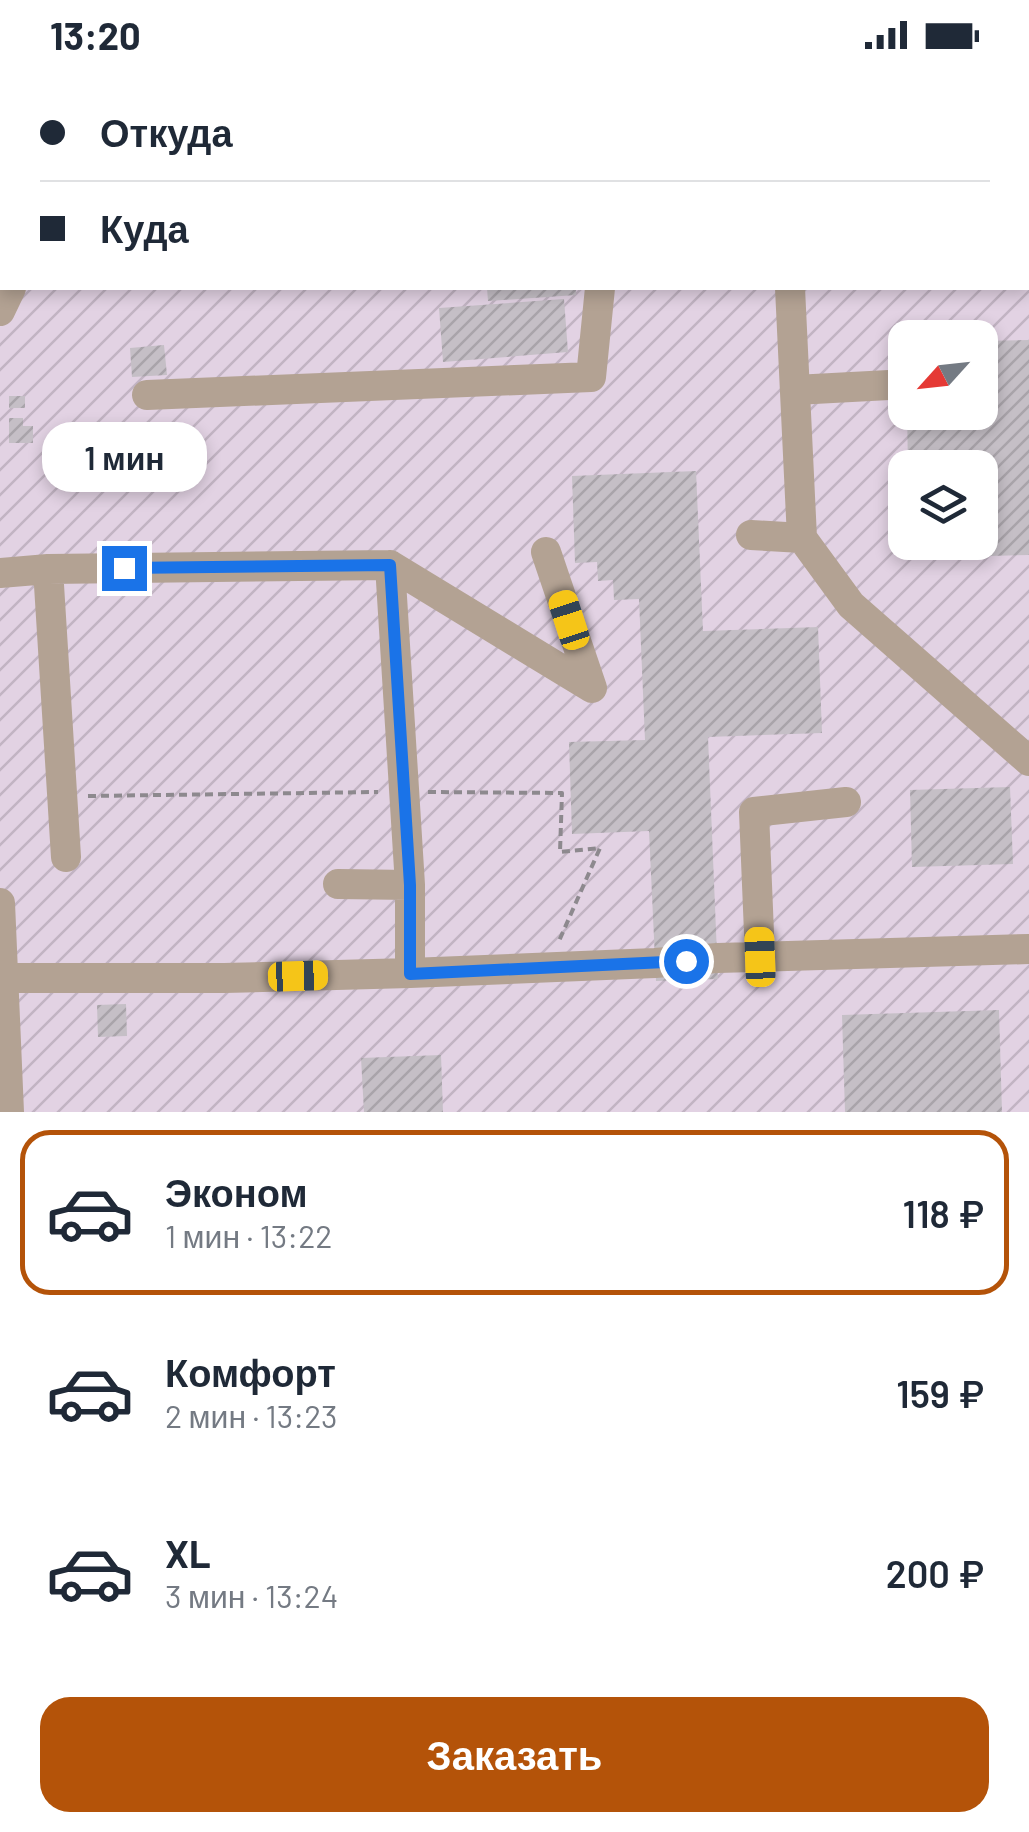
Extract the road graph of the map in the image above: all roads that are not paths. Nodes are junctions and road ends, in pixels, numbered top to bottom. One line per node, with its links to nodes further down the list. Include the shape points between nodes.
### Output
1 (600, 290): 5 (street, via 591,377)
2 (790, 290): 4 (street)
3 (888, 385): 4 (street)
4 (795, 390): 7 (street)
5 (147, 395)
6 (751, 535): 7 (street)
7 (802, 538): 12 (street, via 851,606)
8 (546, 552): 9 (street, via 592,688)
9 (390, 565): 10 (street); 16 (street)
10 (48, 569): 11 (street); 14 (street)
11 (0, 573)
12 (1029, 761)
13 (846, 802): 19 (street, via 754,812)
14 (66, 856)
15 (338, 884): 16 (street)
16 (410, 885): 20 (street)
17 (0, 902): 21 (street)
18 (1029, 949): 19 (street)
19 (760, 957): 20 (street)
20 (410, 974): 21 (street)
21 (4, 978): 22 (street)
22 (9, 1112)

